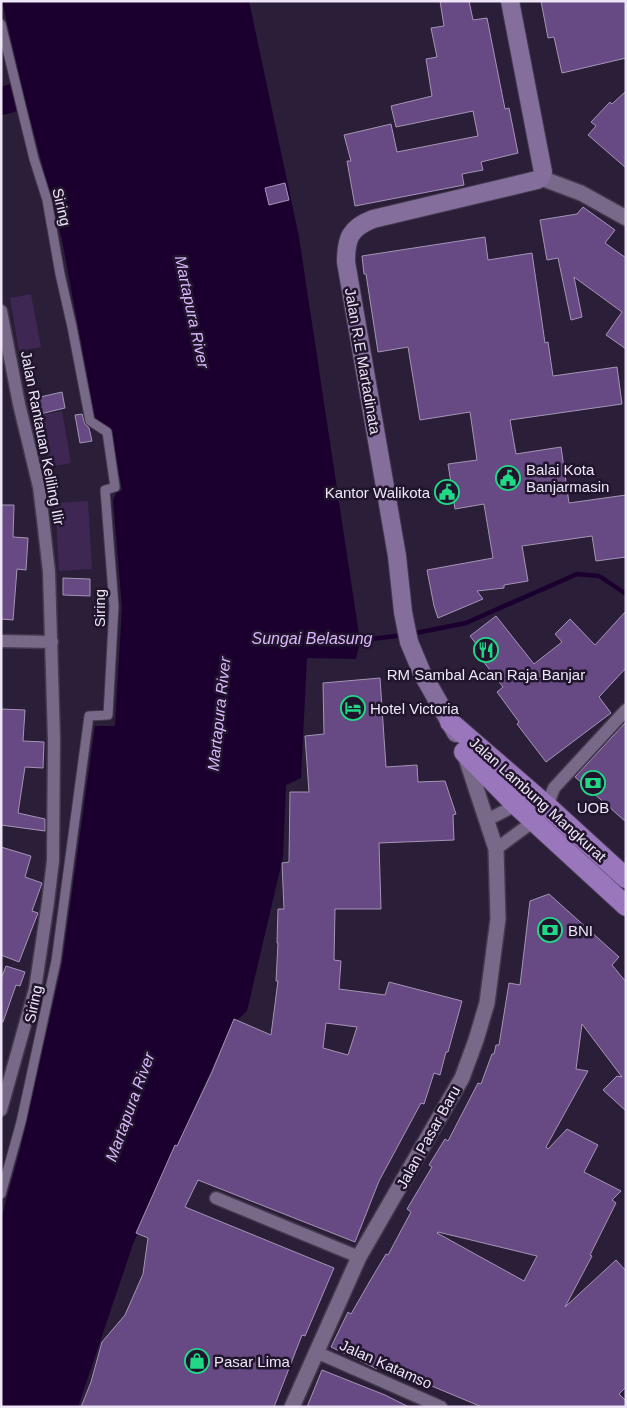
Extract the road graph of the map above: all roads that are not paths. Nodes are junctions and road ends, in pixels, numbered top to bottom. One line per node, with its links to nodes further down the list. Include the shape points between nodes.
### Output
1 (510, 1): 3 (main road, via 543,172)
2 (1, 24): 19 (street, Siring, via 49,210 90,421 107,432 115,486 105,490 114,606 108,715 89,716 56,960 21,1122)
3 (541, 178): 4 (street, via 581,193); 10 (main road, Jalan R.E Martadinata, via 373,218 356,227 348,240 346,262 409,642 422,673)
4 (626, 218)
5 (1, 311): 6 (street, Jalan Rantauan Keliling Ilir)
6 (4, 345): 8 (street, Jalan Rantauan Keliling Ilir, via 39,488 49,572)
7 (1, 641): 8 (street)
8 (52, 642): 18 (street, Jalan Rantauan Keliling Ilir, via 53,861 35,989)
9 (626, 710): 12 (street)
10 (450, 722): 11 (main road, Jalan R.E Martadinata); 12 (highway, Jalan Lambung Mangkurat)
11 (464, 752): 13 (highway, Jalan Lambung Mangkurat); 14 (street, Jalan R.E Martadinata)
12 (543, 802): 13 (highway, Jalan Lambung Mangkurat); 15 (street); 16 (highway, Jalan Lambung Mangkurat); 17 (highway, Jalan Lambung Mangkurat)
13 (516, 805): 14 (street)
14 (487, 820): 15 (street, Jalan R.E Martadinata)
15 (496, 849): 21 (street, Jalan Pasar Baru, via 498,919 486,1003 476,1040 462,1078)
16 (626, 878)
17 (626, 906)
18 (1, 1110)
19 (1, 1194)
20 (216, 1198): 21 (street)
21 (359, 1257): 22 (street, Jalan Pasar Baru)
22 (316, 1352): 23 (street, Jalan Pasar Baru); 24 (street, Jalan Katamso)
23 (292, 1407)
24 (441, 1407)

